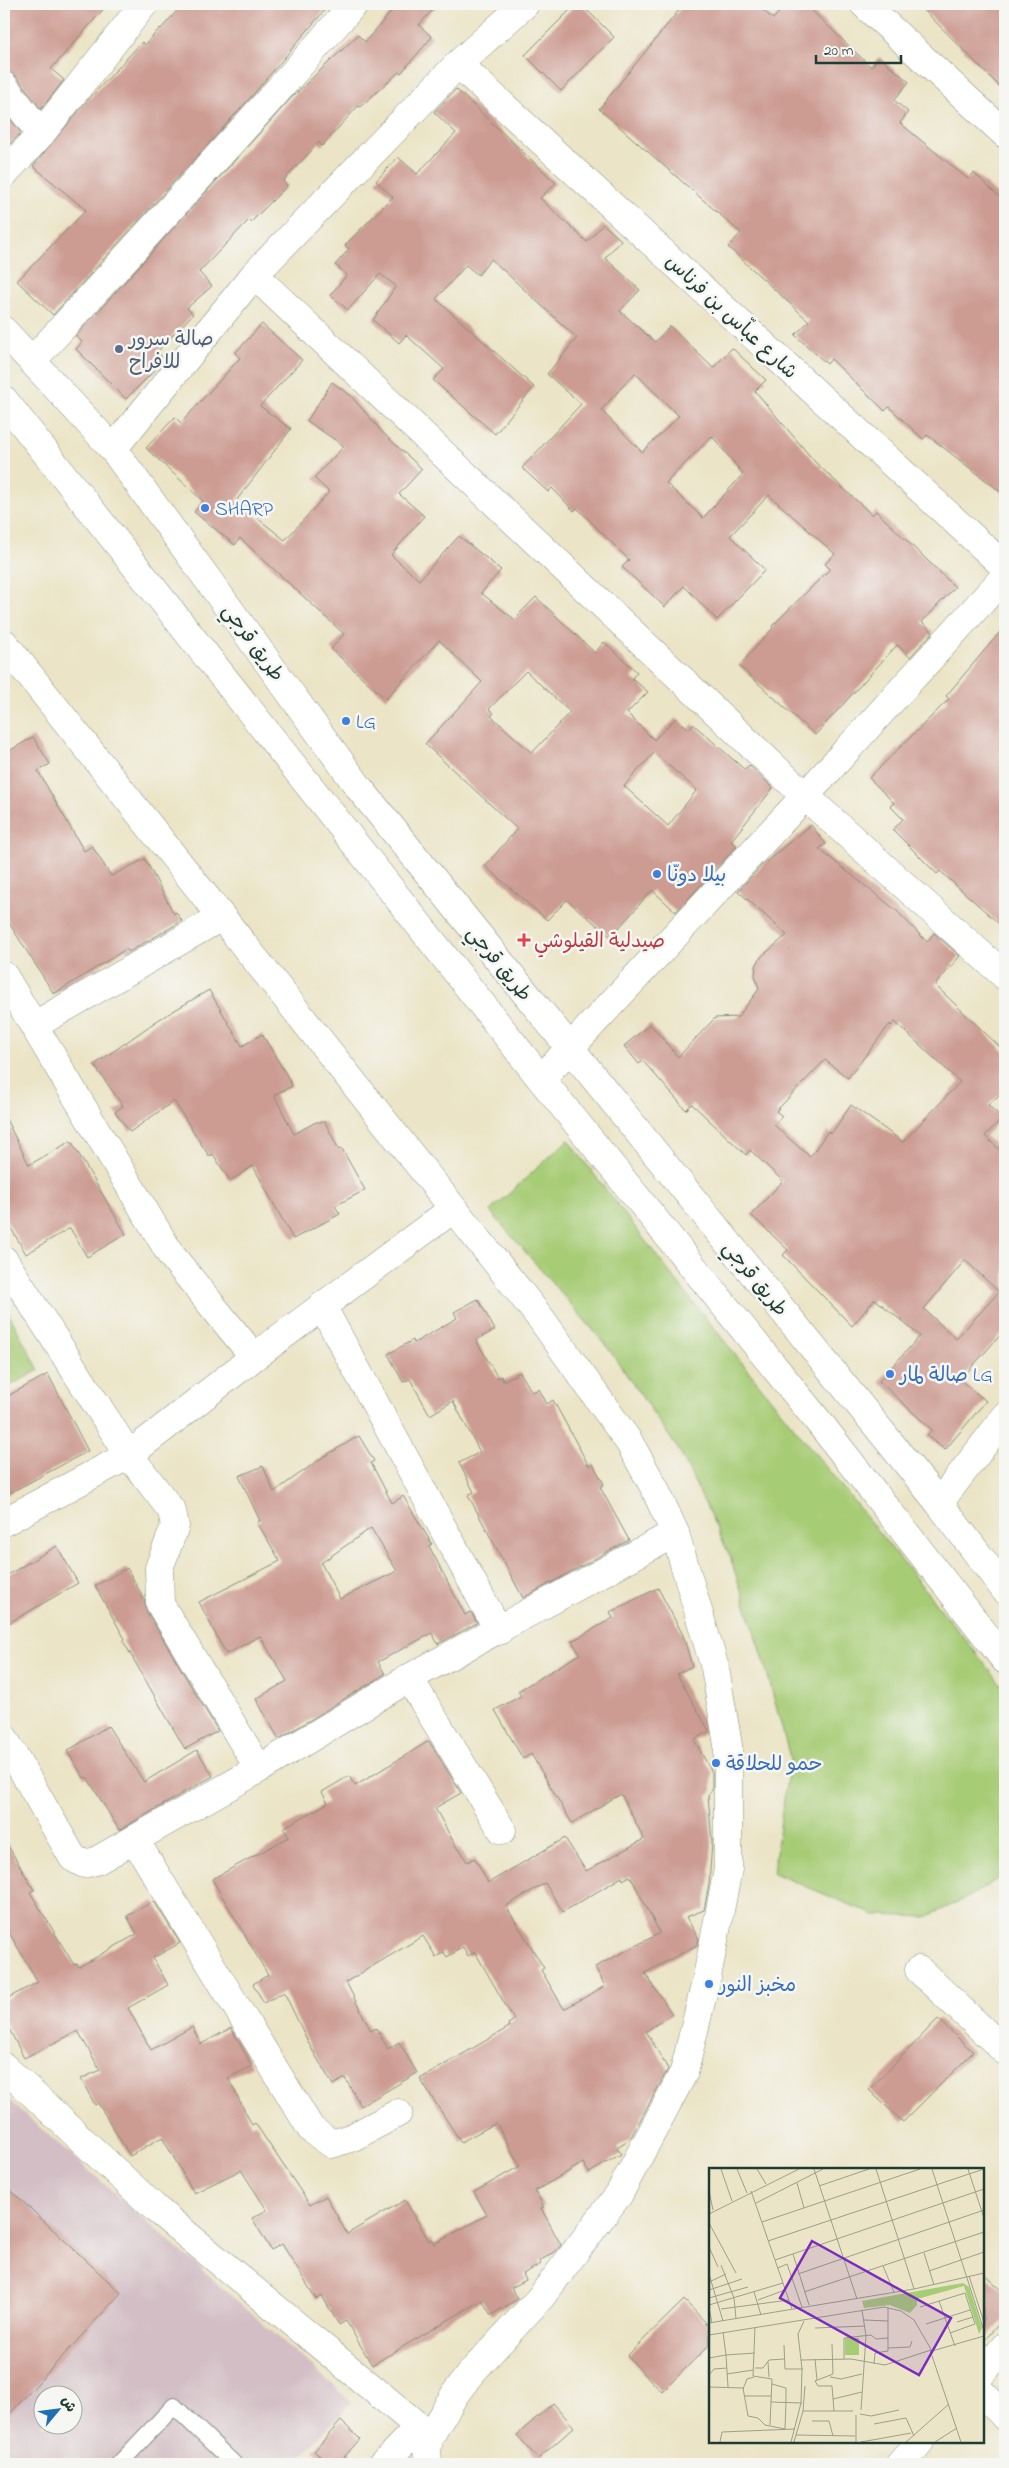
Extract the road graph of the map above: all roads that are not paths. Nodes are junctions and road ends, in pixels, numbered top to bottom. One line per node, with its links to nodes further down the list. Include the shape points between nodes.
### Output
1 (354, 4): 12 (main road)
2 (525, 4): 5 (main road)
3 (864, 4): 8 (main road)
4 (137, 6): 7 (main road)
5 (458, 64): 10 (main road); 15 (main road, شارع عباّس بن فرناس)
6 (4, 86): 7 (main road)
7 (41, 134): 9 (main road)
8 (1005, 134)
9 (4, 174)
10 (254, 276): 14 (main road); 18 (main road)
11 (4, 331): 12 (main road, طريق قرجي)
12 (32, 361): 14 (main road, طريق قرجي)
13 (4, 400): 24 (main road, طريق قرجي)
14 (113, 449): 23 (main road, طريق قرجي, via 360,789)
15 (1005, 567)
16 (1005, 576): 18 (main road)
17 (4, 643): 19 (main road)
18 (806, 796): 21 (main road); 23 (main road)
19 (220, 917): 22 (main road); 25 (main road)
20 (4, 976): 22 (main road)
21 (1005, 976)
22 (36, 1025): 28 (main road, via 172,1255)
23 (569, 1048): 24 (main road); 31 (main road, طريق قرجي)
24 (541, 1079): 36 (main road, طريق قرجي, via 822,1426)
25 (453, 1209): 27 (main road); 33 (main road, via 542,1320 629,1442)
26 (4, 1260): 30 (main road)
27 (322, 1306): 28 (main road); 35 (main road)
28 (254, 1357): 30 (main road)
29 (1005, 1417): 31 (main road)
30 (129, 1455): 32 (main road); 39 (main road, via 176,1520 159,1568 160,1604)
31 (939, 1503): 34 (main road, طريق قرجي)
32 (4, 1522)
33 (675, 1533): 35 (main road); 50 (main road, via 715,1668 728,1745 728,1869 684,2072 619,2194 541,2297 470,2374 440,2417)
34 (1005, 1590)
35 (498, 1631): 37 (main road)
36 (1005, 1660)
37 (409, 1678): 39 (main road); 40 (main road)
38 (4, 1738): 41 (main road, via 73,1858 84,1864 96,1861)
39 (258, 1769): 41 (main road)
40 (502, 1830)
41 (136, 1840): 45 (main road, via 311,2129 332,2144)
42 (919, 1970): 43 (main road)
43 (1005, 2051)
44 (4, 2067): 50 (main road, via 157,2210)
45 (398, 2114)
46 (1005, 2346): 47 (main road)
47 (984, 2371)
48 (984, 2395): 49 (main road)
49 (1005, 2417)
50 (424, 2432): 54 (main road); 55 (main road)
51 (919, 2443): 56 (main road)
52 (119, 2464): 53 (lane, via 174,2406)
53 (234, 2464)
54 (383, 2464)
55 (428, 2464)
56 (900, 2464)

